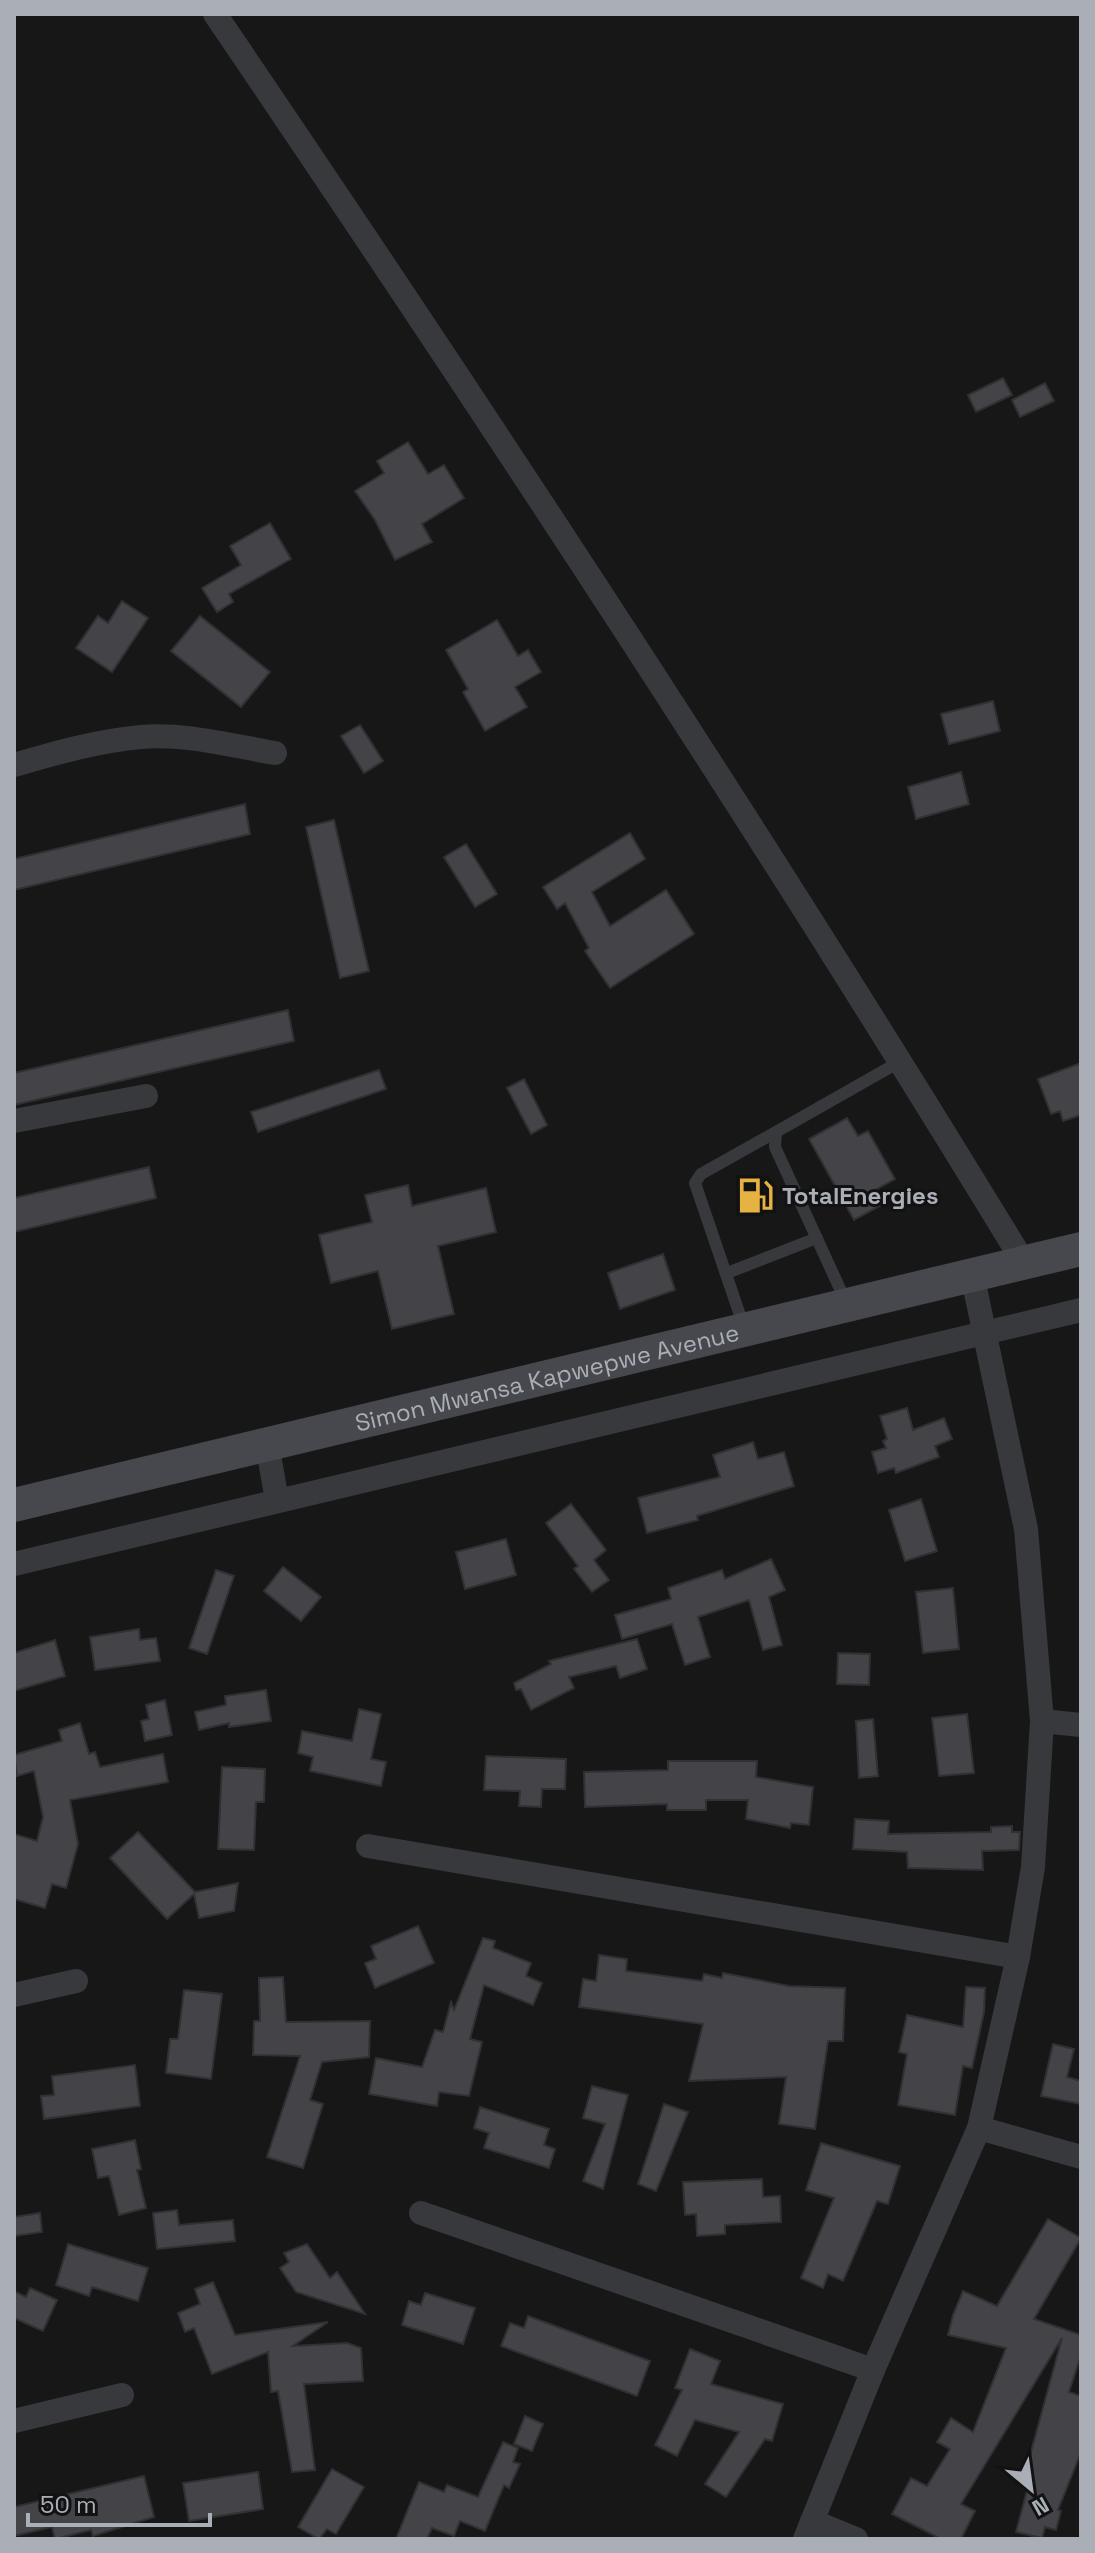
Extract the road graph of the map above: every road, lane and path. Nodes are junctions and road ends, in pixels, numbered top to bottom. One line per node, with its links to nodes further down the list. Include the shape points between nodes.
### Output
1 (215, 14): 4 (street, via 585,564)
2 (275, 753): 3 (street, via 144,737)
3 (14, 765)
4 (901, 1061): 7 (lane); 10 (street)
5 (146, 1096): 6 (street)
6 (14, 1121)
7 (776, 1132): 8 (lane, via 775,1147); 11 (lane, via 701,1174 695,1183)
8 (817, 1238): 11 (lane); 13 (lane)
9 (1081, 1249): 10 (main road, Simon Mwansa Kapwepwe Avenue)
10 (1024, 1263): 12 (main road, Simon Mwansa Kapwepwe Avenue)
11 (727, 1273): 15 (lane)
12 (972, 1274): 13 (main road, Simon Mwansa Kapwepwe Avenue); 16 (street)
13 (847, 1304): 15 (main road, Simon Mwansa Kapwepwe Avenue)
14 (1081, 1310): 16 (street)
15 (745, 1330): 17 (main road, Simon Mwansa Kapwepwe Avenue)
16 (985, 1335): 18 (street, via 934,1342); 21 (street, via 1026,1529)
17 (267, 1444): 18 (street); 19 (main road, Simon Mwansa Kapwepwe Avenue)
18 (277, 1500): 20 (street)
19 (14, 1505)
20 (14, 1564)
21 (1042, 1721): 22 (street); 24 (street, via 1033,1867)
22 (1081, 1725)
23 (368, 1846): 24 (street)
24 (1018, 1957): 27 (street)
25 (76, 1981): 26 (street)
26 (14, 1995)
27 (979, 2128): 28 (street); 30 (street)
28 (1081, 2157)
29 (421, 2213): 30 (street)
30 (873, 2370): 33 (street)
31 (122, 2395): 32 (street)
32 (14, 2421)
33 (808, 2530): 34 (street)
34 (856, 2539)

